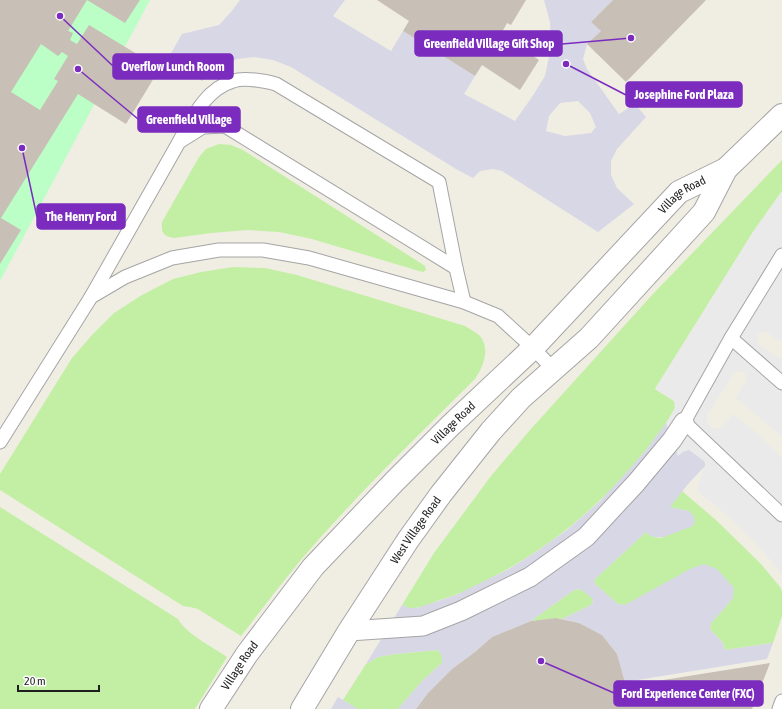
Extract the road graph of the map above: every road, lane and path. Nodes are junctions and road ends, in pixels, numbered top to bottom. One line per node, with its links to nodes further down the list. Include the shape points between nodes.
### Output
1 (782, 115): 3 (street, Village Road)
2 (179, 142): 5 (lane, via 203,127 225,126); 5 (lane, via 205,100 218,88 234,80 264,80 276,84 439,182); 6 (lane)
3 (726, 169): 9 (street, Village Road, via 679,192); 10 (street, Village Road, via 704,212 589,338)
4 (782, 255): 8 (lane)
5 (456, 268): 7 (lane)
6 (91, 297): 7 (lane, via 125,278 172,258 219,250 263,250 309,258); 13 (lane)
7 (464, 302): 9 (lane, via 498,316)
8 (731, 338): 11 (lane); 12 (lane)
9 (533, 348): 10 (lane); 17 (street, Village Road, via 451,425 313,567 247,654)
10 (553, 369): 15 (street, West Village Road, via 496,425 441,494)
11 (782, 383)
12 (684, 422): 14 (lane); 15 (street, via 636,484 586,538 530,577 461,611 423,626)
13 (0, 442)
14 (782, 515)
15 (349, 632): 18 (street, West Village Road)
16 (782, 701): 19 (lane)
17 (211, 709)
18 (302, 709)
19 (779, 709)

